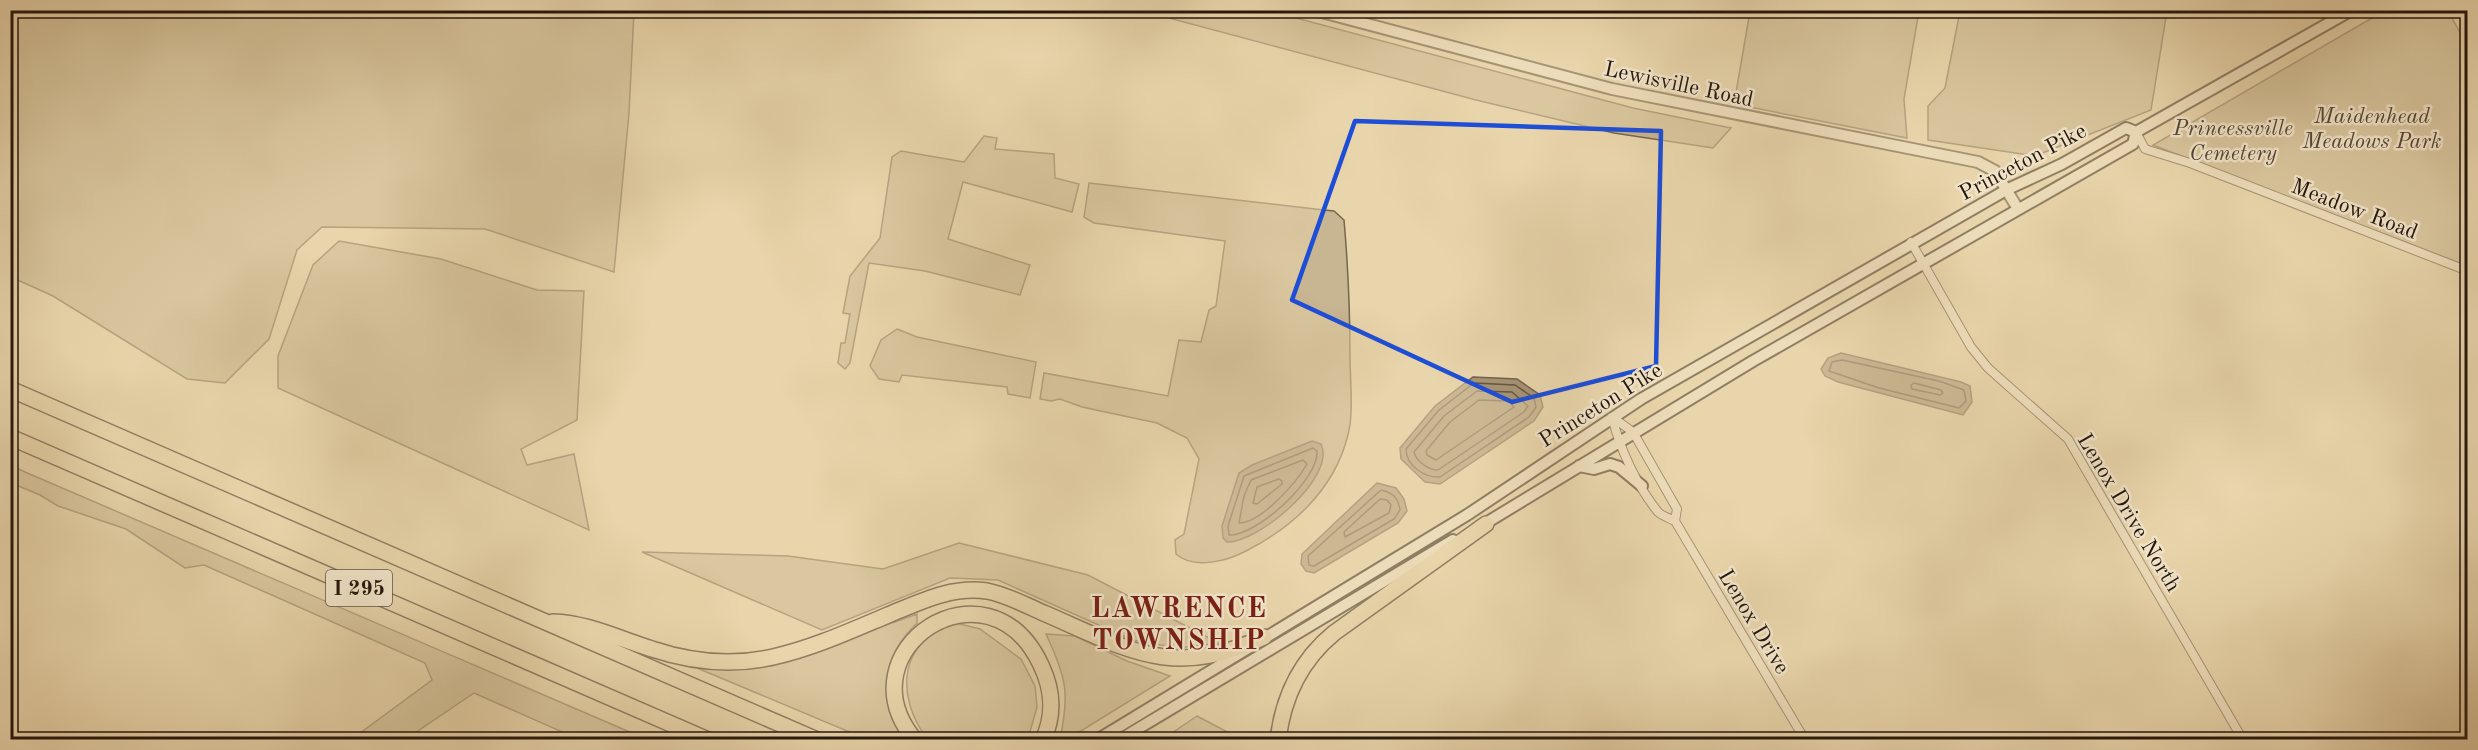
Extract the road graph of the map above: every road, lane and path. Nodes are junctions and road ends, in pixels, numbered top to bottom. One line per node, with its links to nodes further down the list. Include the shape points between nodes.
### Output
1 (1314, 10): 4 (main road, Lewisville Road, via 1612,89 1978,162 1995,171)
2 (2352, 10): 3 (main road, Princeton Pike)
3 (2136, 132): 4 (main road, Princeton Pike, via 2126,128); 5 (main road, Princeton Pike, via 2133,144); 8 (street, Meadow Road, via 2145,149)
4 (2008, 189): 5 (main road, Lewisville Road); 6 (main road, Princeton Pike)
5 (2018, 209): 7 (main road, Princeton Pike)
6 (1911, 242): 7 (street, Lenox Drive North); 10 (main road, Princeton Pike)
7 (1922, 263): 11 (main road, Princeton Pike); 28 (street, Lenox Drive North, via 1971,347 1988,368 2068,439)
8 (2468, 271)
9 (10, 389): 18 (highway, I 295)
10 (1612, 417): 11 (street, Lenox Drive); 13 (street, Lenox Drive); 19 (main road, Princeton Pike, via 1467,514)
11 (1633, 432): 13 (main road, Princeton Pike); 16 (street, Lenox Drive, via 1677,509)
12 (10, 437): 20 (highway, I 295)
13 (1618, 441): 14 (main road, Princeton Pike); 15 (street, Lenox Drive)
14 (1579, 466): 15 (main road, via 1594,469 1610,464); 17 (main road, Princeton Pike)
15 (1642, 486): 16 (street, Lenox Drive, via 1660,514)
16 (1675, 521): 27 (street, Lenox Drive)
17 (1485, 524): 25 (main road, Princeton Pike); 26 (highway, via 1318,648 1291,687)
18 (545, 622): 19 (highway, via 575,623 679,657 744,661 795,652 939,595 972,590 1004,596 1129,650 1163,658 1182,660 1218,655); 21 (highway, I 295)
19 (1264, 637): 24 (main road, Princeton Pike)
20 (708, 740)
21 (817, 740)
22 (915, 740): 23 (highway, via 897,700 899,663 922,629 962,614 999,621 1031,648 1051,692 1050,717)
23 (1043, 740)
24 (1097, 740)
25 (1119, 740)
26 (1278, 740)
27 (1805, 740)
28 (2243, 740)

